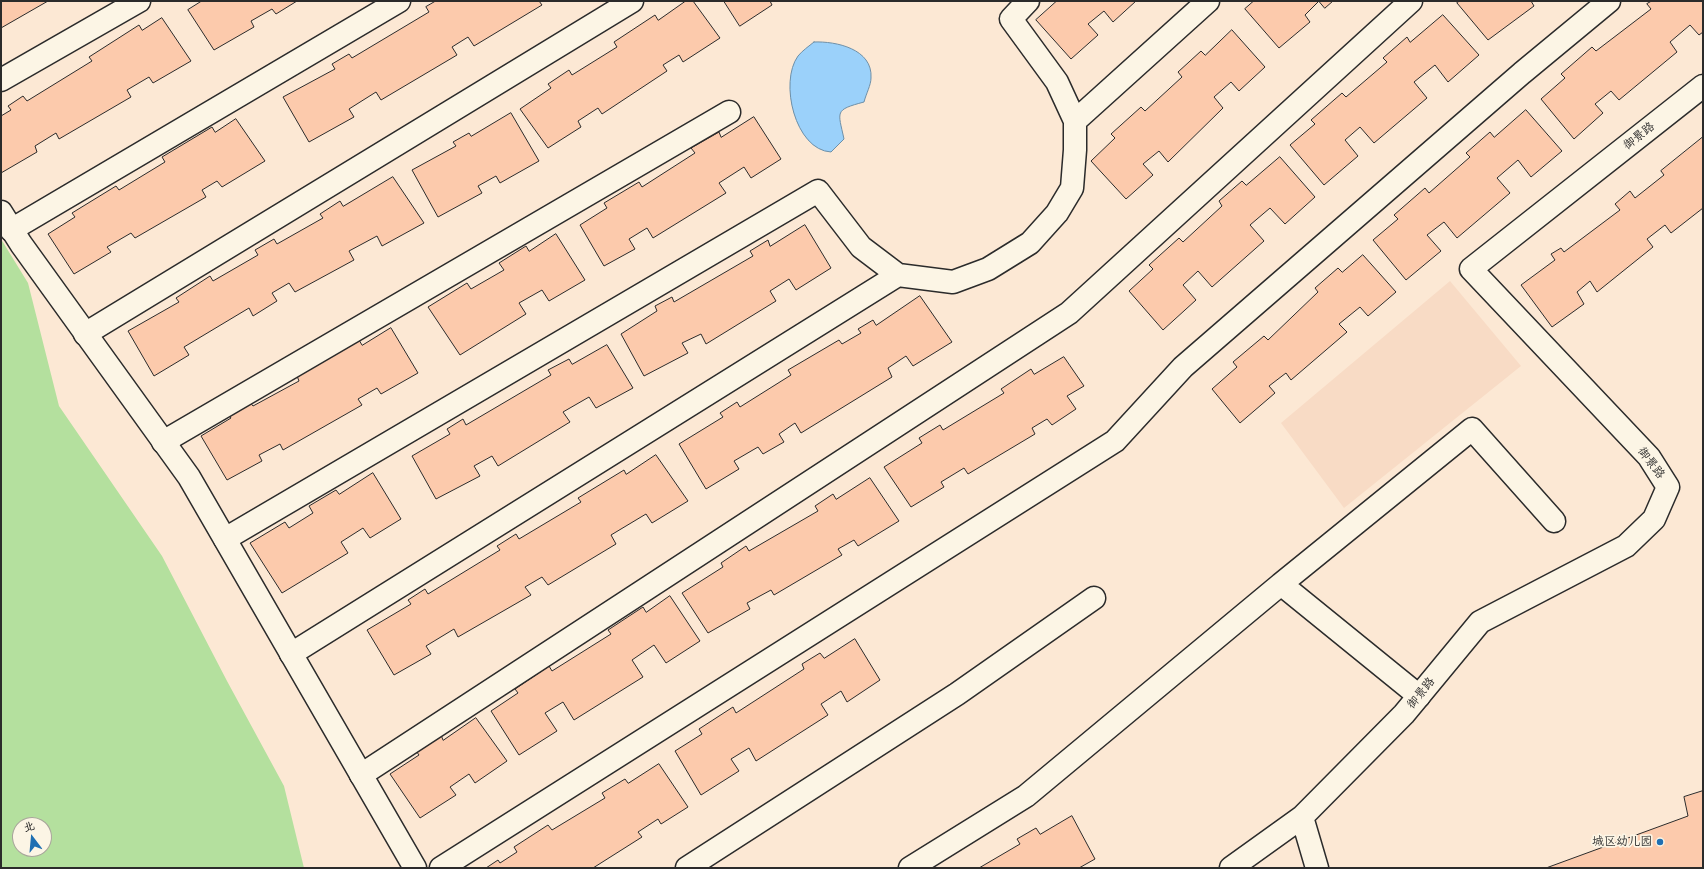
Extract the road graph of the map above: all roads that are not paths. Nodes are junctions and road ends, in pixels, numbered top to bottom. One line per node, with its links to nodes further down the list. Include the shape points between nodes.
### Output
1 (138, 1): 8 (street)
2 (400, 1): 12 (street)
3 (632, 1): 14 (street)
4 (1028, 1): 11 (street, via 1011,18 1057,82)
5 (1208, 1): 11 (street)
6 (1411, 1): 22 (street, via 1069,313)
7 (1610, 1): 25 (street, via 1522,73 1183,367 1115,441)
8 (1, 80)
9 (1703, 86): 21 (street, 御景路, via 1471,269 1649,457 1668,486 1654,519 1626,546 1480,622)
10 (728, 112): 15 (street)
11 (1075, 121): 13 (street, via 1072,188 1058,213 1030,243 988,269 953,282)
12 (6, 221): 14 (street)
13 (898, 275): 17 (street, via 861,247 818,191); 20 (street)
14 (85, 334): 15 (street)
15 (163, 442): 17 (street, via 189,477)
16 (1554, 521): 18 (street, via 1472,429)
17 (224, 540): 20 (street)
18 (1281, 584): 21 (street); 27 (street, via 1026,796)
19 (1094, 598): 26 (street, via 956,694)
20 (291, 654): 22 (street)
21 (1419, 696): 23 (street, 御景路)
22 (361, 775): 24 (street)
23 (1302, 817): 28 (street, 御景路); 29 (street)
24 (415, 868)
25 (441, 868)
26 (687, 868)
27 (910, 868)
28 (1231, 868)
29 (1317, 868)

